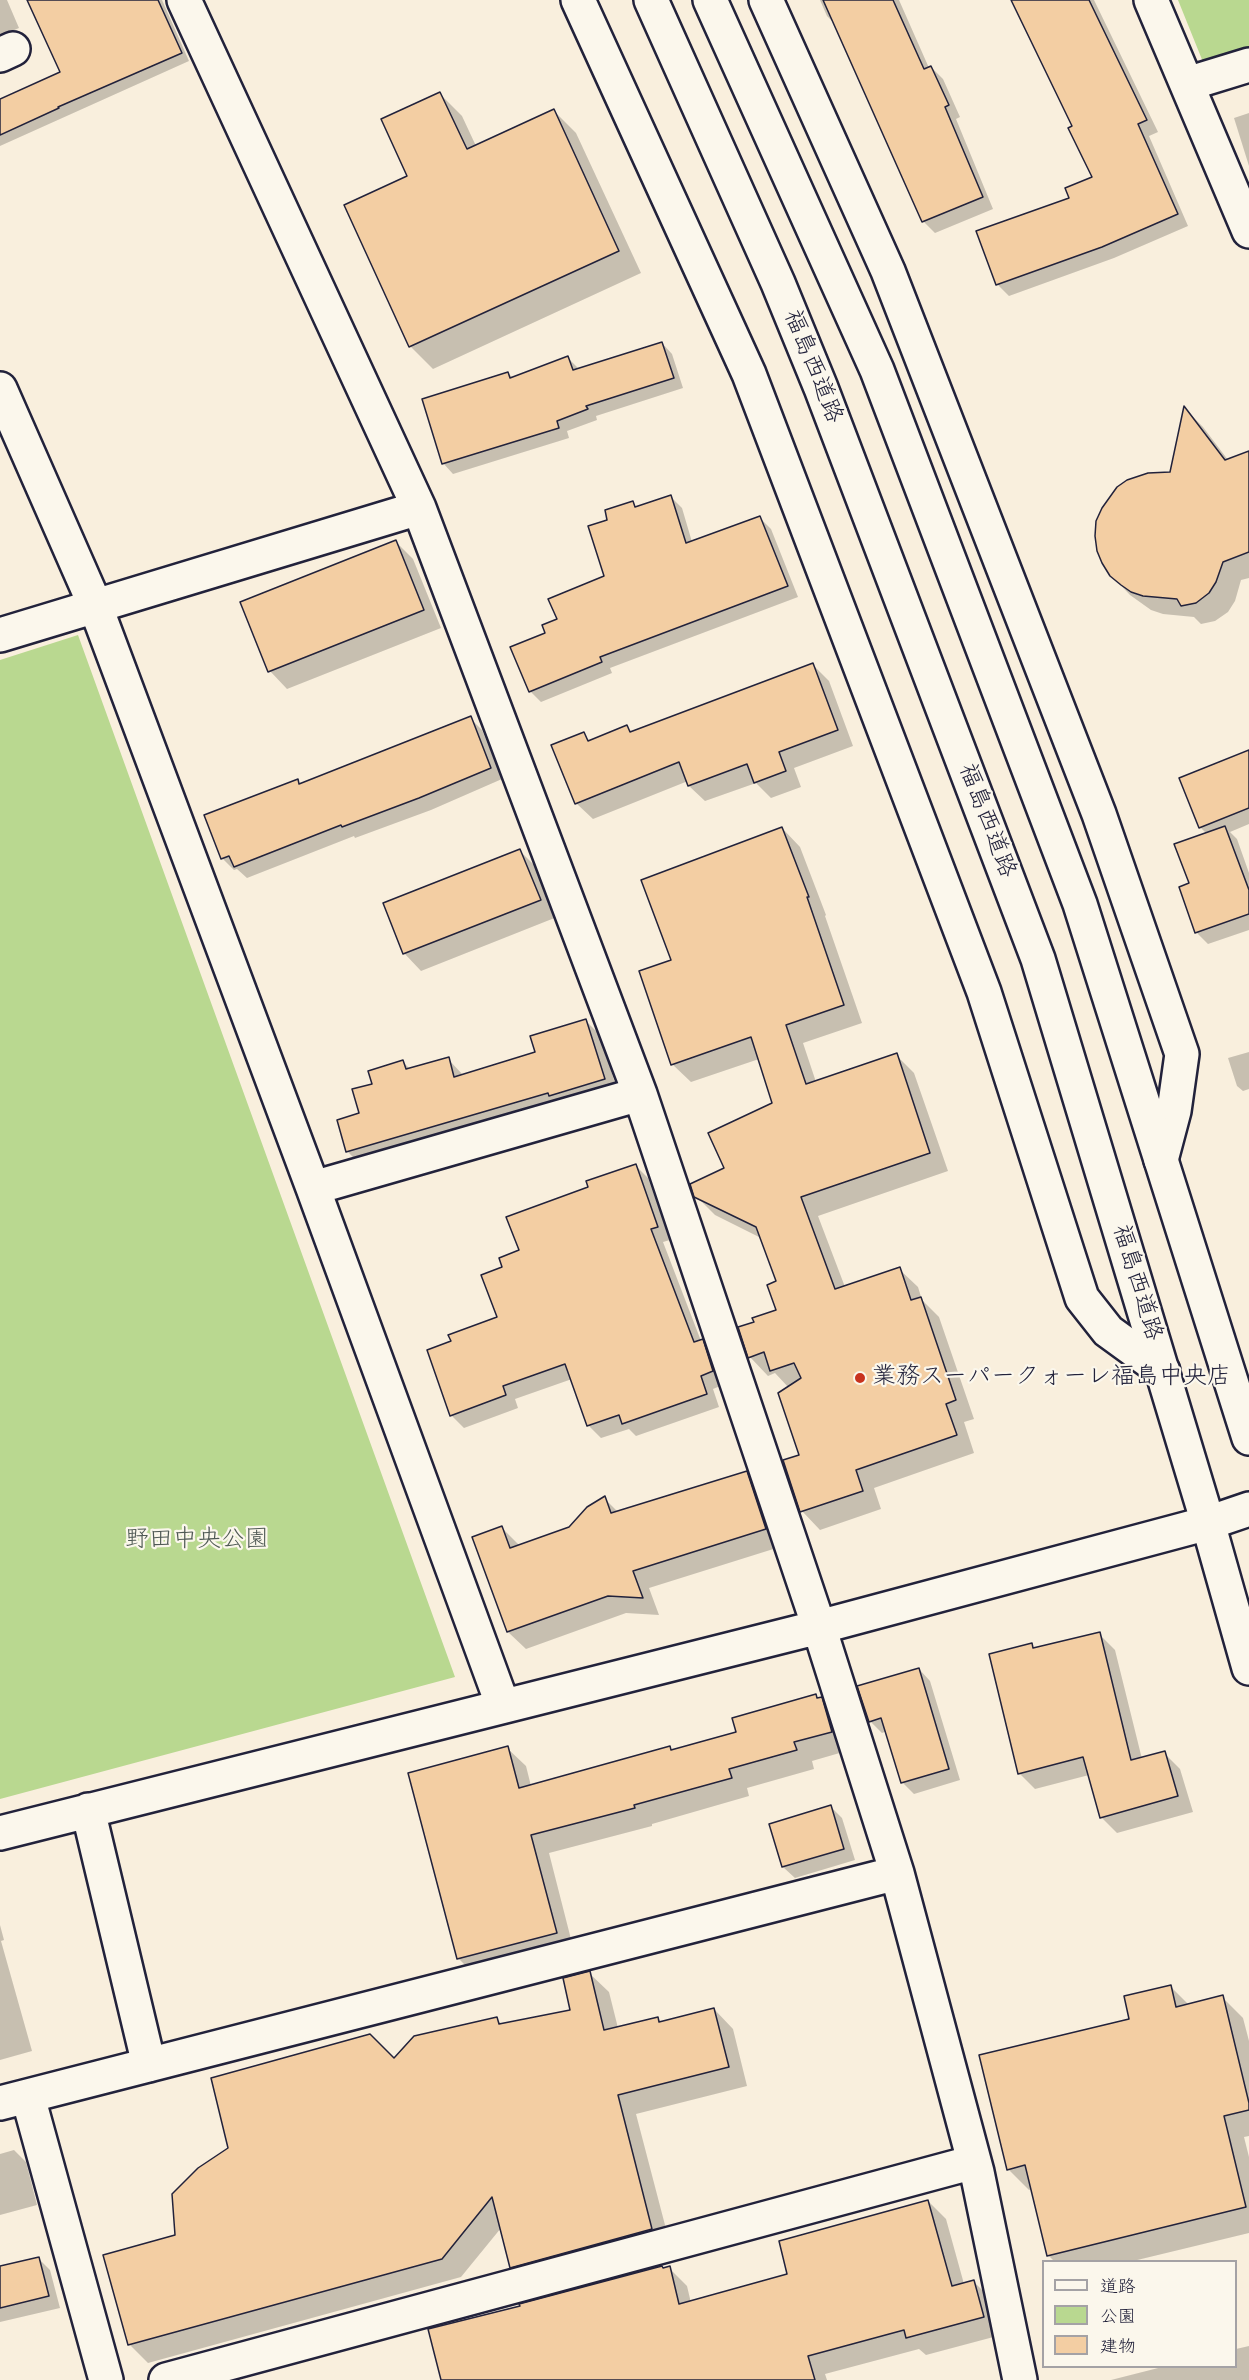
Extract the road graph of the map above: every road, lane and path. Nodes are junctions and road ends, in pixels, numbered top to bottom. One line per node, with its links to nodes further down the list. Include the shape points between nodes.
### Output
1 (184, 0): 11 (main road)
2 (578, 0): 17 (main road, via 750,374 984,992 1082,1298 1108,1331)
3 (651, 0): 17 (main road, 福島西道路, via 821,388 1038,959)
4 (710, 0): 15 (main road, via 877,370 1080,904)
5 (766, 0): 15 (main road, via 888,271 1099,814 1182,1054 1174,1111)
6 (1151, 0): 8 (main road)
7 (1249, 65): 8 (main road)
8 (1186, 84): 9 (main road)
9 (1249, 231)
10 (0, 389): 12 (main road)
11 (419, 508): 12 (main road); 14 (main road)
12 (95, 605): 13 (main road); 16 (main road)
13 (0, 635)
14 (640, 1094): 16 (main road); 21 (main road)
15 (1161, 1160): 18 (main road)
16 (313, 1188): 23 (main road)
17 (1162, 1371): 20 (main road, 福島西道路)
18 (1249, 1438)
19 (1249, 1509): 20 (main road)
20 (1209, 1523): 21 (main road); 22 (main road, 福島西道路)
21 (819, 1627): 23 (main road); 26 (main road)
22 (1249, 1668)
23 (503, 1706): 24 (main road)
24 (88, 1810): 25 (main road); 27 (main road)
25 (0, 1833)
26 (897, 1873): 27 (main road); 29 (main road)
27 (148, 2066): 28 (main road)
28 (14, 2100): 30 (main road)
29 (974, 2162): 31 (main road); 32 (main road)
30 (106, 2380)
31 (166, 2380)
32 (1020, 2380)

